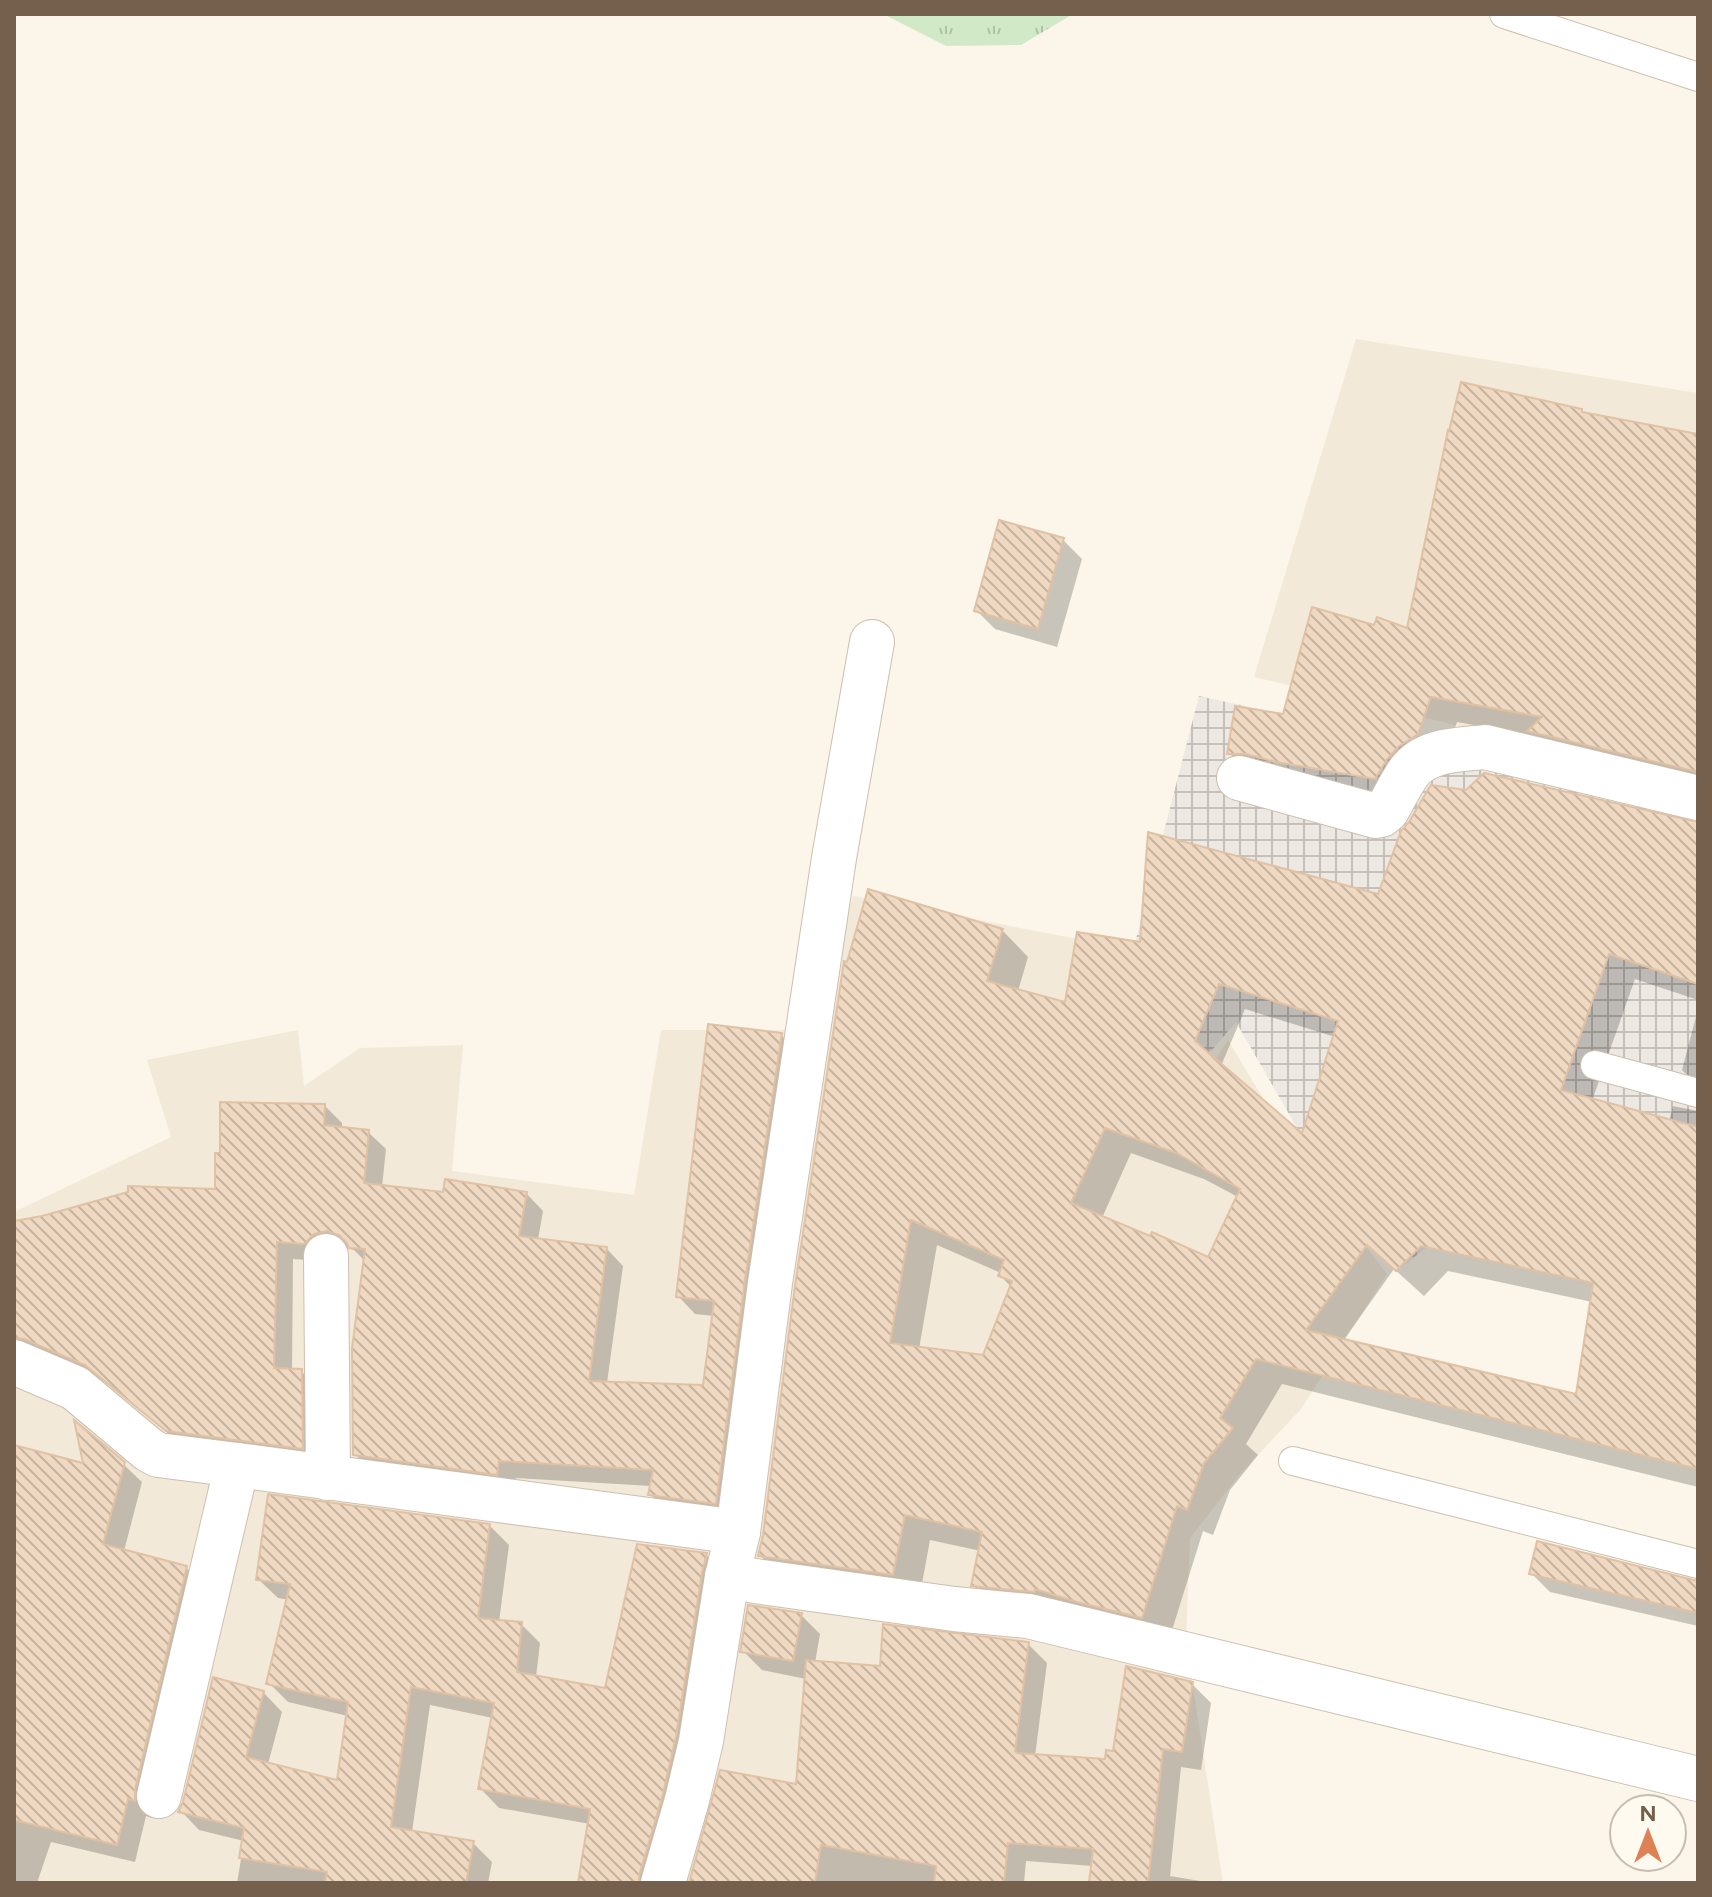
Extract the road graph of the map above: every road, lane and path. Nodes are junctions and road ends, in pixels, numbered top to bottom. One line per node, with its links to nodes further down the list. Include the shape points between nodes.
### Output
1 (1504, 14): 2 (lane)
2 (1698, 77)
3 (872, 642): 13 (street, via 790,1147)
4 (1239, 778): 5 (street, via 1376,816 1387,810 1411,770 1426,757 1485,747)
5 (1698, 798)
6 (1595, 1065): 7 (lane)
7 (1698, 1093)
8 (326, 1256): 12 (street)
9 (14, 1362): 11 (street, via 75,1388 158,1455)
10 (1293, 1461): 14 (lane)
11 (237, 1465): 12 (street); 17 (street)
12 (328, 1478): 13 (street)
13 (738, 1532): 15 (street)
14 (1698, 1564)
15 (727, 1577): 16 (street, via 1028,1616); 18 (street, via 701,1741)
16 (1698, 1779)
17 (159, 1796)
18 (663, 1883)

